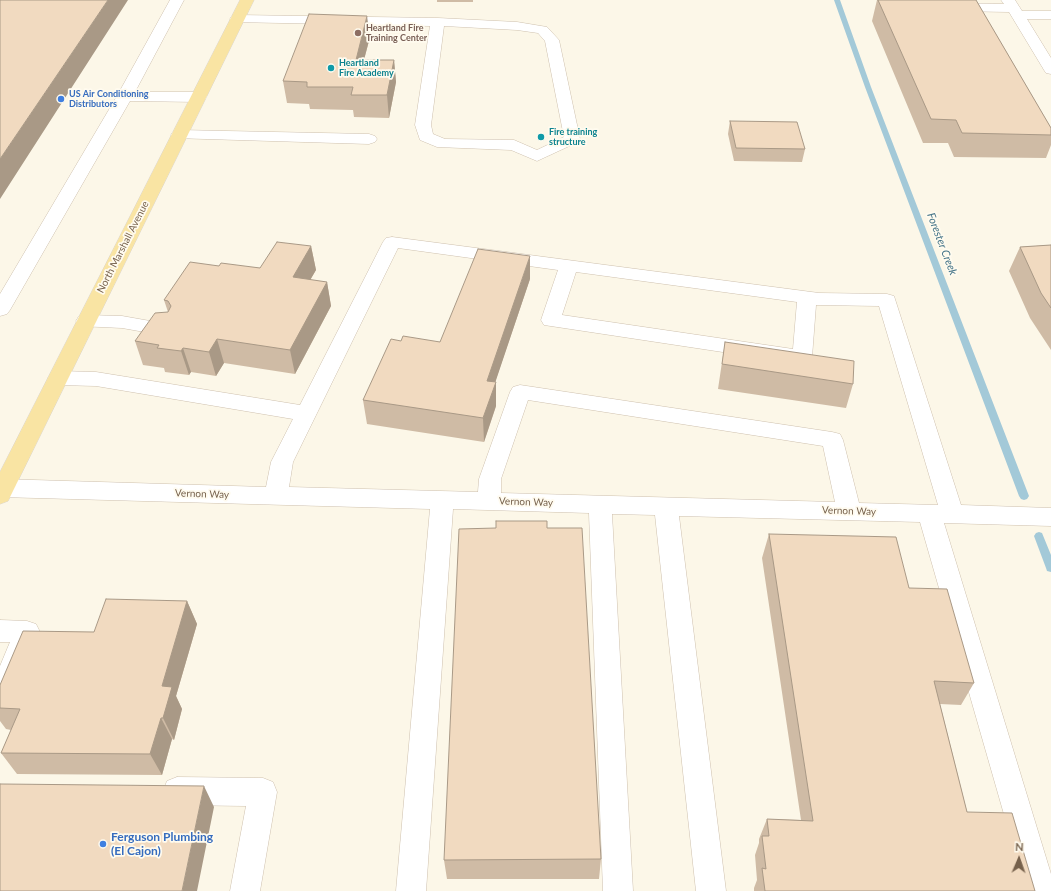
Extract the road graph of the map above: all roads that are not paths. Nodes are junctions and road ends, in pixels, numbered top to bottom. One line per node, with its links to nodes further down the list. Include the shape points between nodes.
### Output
1 (177, 0): 9 (street)
2 (247, 0): 6 (main road, North Marshall Avenue)
3 (895, 0): 4 (street, via 898,6)
4 (1013, 8): 5 (street); 8 (street)
5 (1051, 15)
6 (237, 19): 7 (street); 10 (main road, North Marshall Avenue)
7 (438, 22): 7 (street, via 542,30 552,40 572,138 538,156 514,145 443,144 426,137 423,126)
8 (1051, 70)
9 (125, 96): 10 (street); 15 (street)
10 (199, 97): 11 (main road, North Marshall Avenue)
11 (180, 135): 12 (street); 16 (main road, North Marshall Avenue)
12 (369, 139)
13 (569, 265): 14 (street); 14 (street, via 551,320 802,357); 19 (street, via 392,242)
14 (807, 297): 27 (street, via 887,300)
15 (0, 310)
16 (86, 321): 17 (street, via 122,322); 18 (main road, North Marshall Avenue)
17 (167, 330)
18 (58, 378): 19 (street, via 96,379); 20 (main road, North Marshall Avenue)
19 (306, 414): 21 (street, via 282,462)
20 (1, 491): 21 (street, Vernon Way)
21 (276, 496): 22 (street, Vernon Way)
22 (442, 500): 23 (street, Vernon Way); 33 (street)
23 (490, 502): 24 (street, Vernon Way); 26 (street, via 490,479 520,392 832,440)
24 (600, 504): 25 (street, Vernon Way); 34 (street)
25 (666, 506): 26 (street, Vernon Way); 35 (street)
26 (849, 511): 27 (street, Vernon Way)
27 (940, 514): 28 (street, Vernon Way); 36 (street)
28 (1051, 516)
29 (0, 631): 30 (street, via 27,632)
30 (0, 698)
31 (151, 791): 32 (street, via 263,792)
32 (245, 891)
33 (411, 891)
34 (618, 891)
35 (711, 891)
36 (1041, 891)

